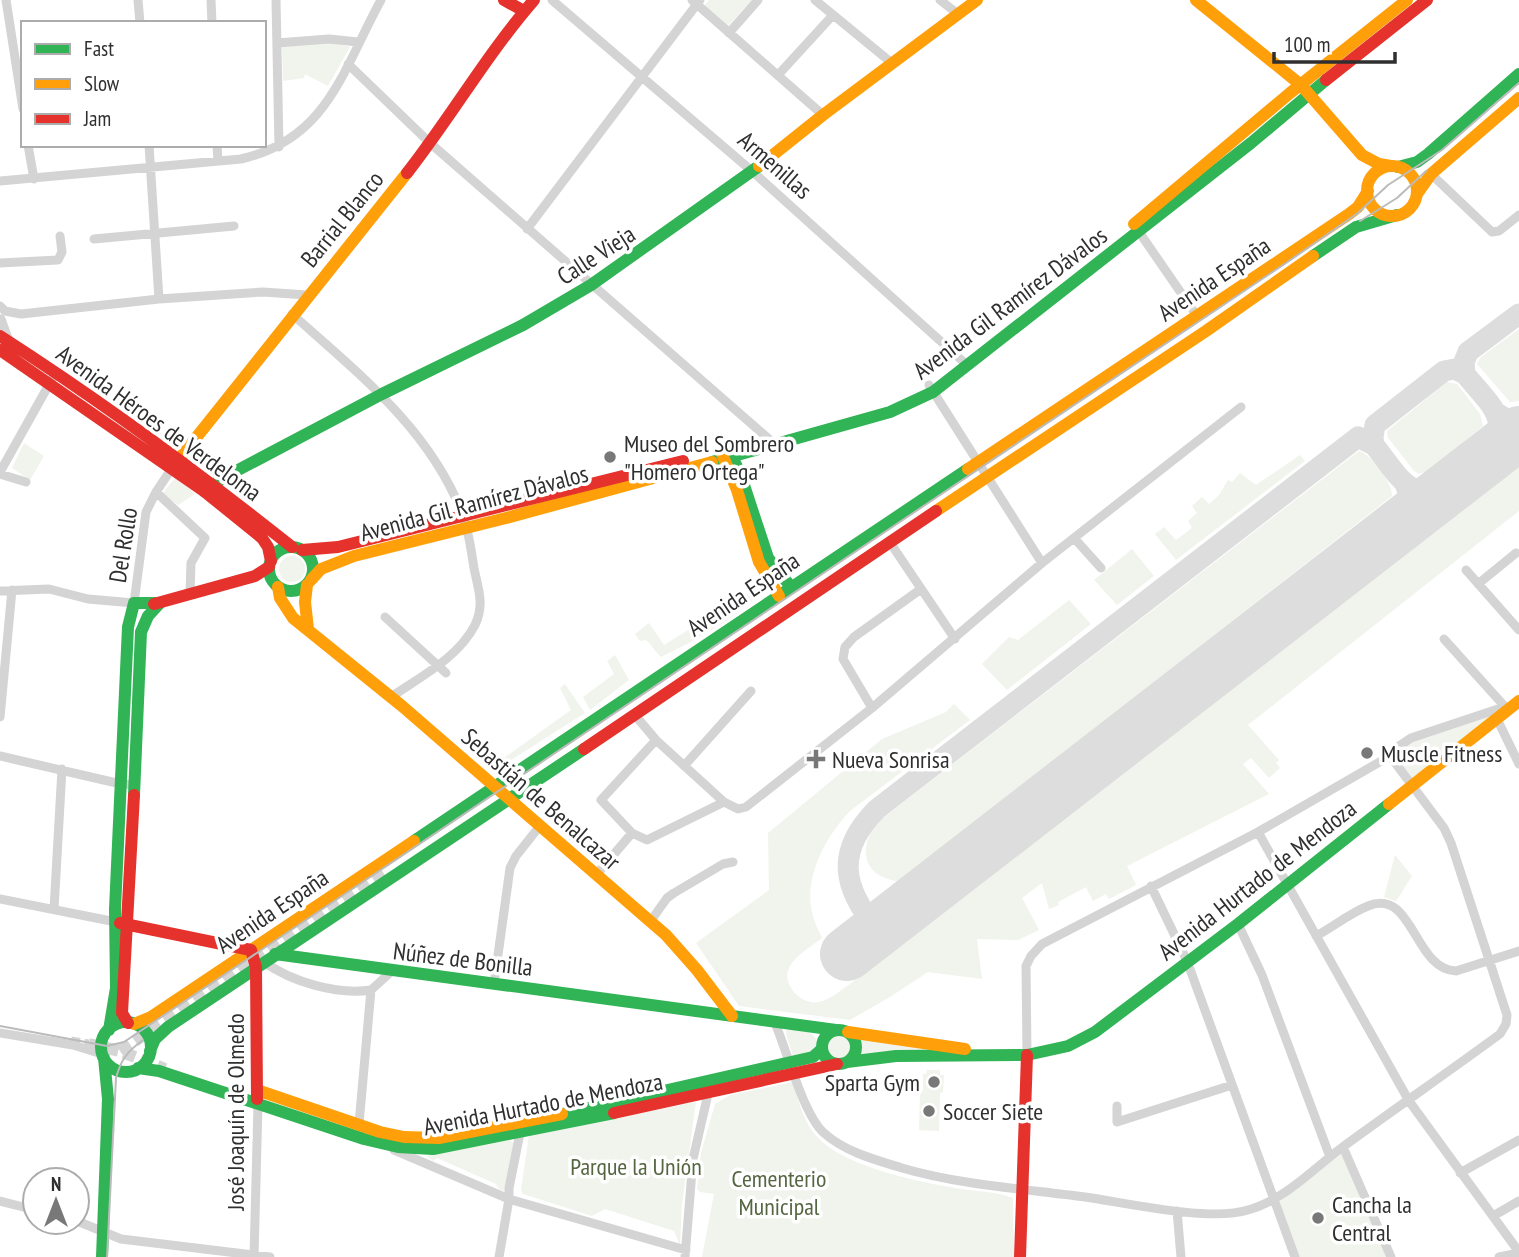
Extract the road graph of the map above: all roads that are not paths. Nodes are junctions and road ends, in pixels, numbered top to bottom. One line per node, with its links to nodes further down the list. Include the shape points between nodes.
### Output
1 (6, 0): 31 (street)
2 (138, 0): 20 (street)
3 (211, 0): 21 (street)
4 (276, 0): 24 (street)
5 (381, 0): 23 (street)
6 (504, 0): 17 (main road)
7 (534, 0): 17 (main road, Barrial Blanco)
8 (552, 0): 29 (street, Armenillas)
9 (758, 0): 22 (street)
10 (815, 0): 19 (street)
11 (940, 0): 18 (street)
12 (977, 0): 18 (main road, Calle Vieja)
13 (1196, 0): 30 (main road)
14 (1407, 0): 30 (main road, Avenida Gil Ramírez Dávalos)
15 (1427, 0): 30 (main road, Avenida Gil Ramírez Dávalos)
16 (696, 1): 22 (street); 29 (street)
17 (524, 11): 34 (main road, Barrial Blanco)
18 (958, 14): 26 (main road, Calle Vieja)
19 (834, 15): 26 (street); 28 (street)
20 (140, 21)
21 (212, 21)
22 (729, 33): 28 (street)
23 (358, 42): 24 (street); 25 (street)
24 (277, 43): 38 (street)
25 (348, 64): 34 (street); 38 (street, via 325,106 307,127)
26 (893, 64): 33 (main road, Calle Vieja)
27 (1519, 74): 41 (main road, via 1428,154 1417,162)
28 (778, 75): 33 (street)
29 (642, 77): 43 (street, Armenillas); 53 (street)
30 (1305, 89): 39 (main road); 52 (main road, Avenida Gil Ramírez Dávalos)
31 (21, 96)
32 (1519, 98): 44 (main road)
33 (823, 116): 43 (main road, Calle Vieja)
34 (429, 143): 53 (street); 59 (main road, Barrial Blanco)
35 (28, 147): 45 (street)
36 (149, 147): 42 (street)
37 (217, 147): 40 (street)
38 (279, 147): 40 (street)
39 (1362, 155): 41 (main road); 47 (main road, via 1368,166)
40 (218, 161): 42 (street)
41 (1395, 166): 47 (main road, via 1377,171); 48 (main road, via 1415,180)
42 (150, 167): 45 (street); 54 (street)
43 (753, 172): 58 (main road, Calle Vieja); 65 (street, Armenillas)
44 (1432, 174): 48 (main road); 50 (street, via 1492,232)
45 (34, 179): 46 (street)
46 (0, 181)
47 (1368, 188): 49 (main road, via 1377,211); 63 (main road, Avenida España, via 1349,214)
48 (1417, 194): 49 (main road, via 1410,208)
49 (1397, 215): 75 (main road, Avenida España, via 1356,227)
50 (1519, 215)
51 (234, 226): 54 (street)
52 (1136, 227): 63 (street); 65 (main road, Avenida Gil Ramírez Dávalos)
53 (527, 229): 58 (street)
54 (155, 233): 56 (street); 60 (street)
55 (60, 236): 57 (street, via 58,260)
56 (94, 239)
57 (0, 264)
58 (591, 285): 68 (main road, Calle Vieja, via 523,326); 70 (street)
59 (307, 295): 60 (street, via 263,292); 62 (main road, Barrial Blanco)
60 (159, 299): 61 (street)
61 (1, 314): 64 (street)
62 (292, 314): 68 (street); 73 (main road, Barrial Blanco)
63 (1197, 316): 72 (main road, Avenida España)
64 (3, 342): 66 (main road, Avenida Héroes de Verdeloma)
65 (964, 362): 67 (main road, Avenida Gil Ramírez Dávalos)
66 (53, 377): 73 (main road, Avenida Héroes de Verdeloma); 74 (street)
67 (931, 389): 70 (main road, Avenida Gil Ramírez Dávalos, via 888,408); 72 (street)
68 (382, 394): 77 (main road, Calle Vieja); 79 (street, via 432,458)
69 (1241, 407): 80 (street)
70 (771, 443): 71 (main road, Avenida Gil Ramírez Dávalos)
71 (727, 454): 79 (main road, Avenida Gil Ramírez Dávalos); 92 (main road, via 768,558); 97 (main road, via 759,562)
72 (979, 462): 75 (street); 92 (main road, Avenida España)
73 (175, 464): 77 (main road, Avenida Héroes de Verdeloma); 78 (street, Del Rollo)
74 (0, 473): 76 (street)
75 (988, 475): 81 (main road, Avenida España); 85 (street)
76 (26, 482)
77 (208, 488): 82 (main road, Avenida Héroes de Verdeloma); 84 (main road, Avenida Héroes de Verdeloma, via 262,538)
78 (156, 492): 96 (street, via 205,538 191,564); 98 (street, Del Rollo, via 146,512)
79 (465, 522): 82 (main road, Avenida Gil Ramírez Dávalos, via 338,547); 88 (main road, Avenida Gil Ramírez Dávalos, via 341,560 321,569); 106 (street, via 482,599 474,626 453,654)
80 (1074, 538): 85 (street); 86 (street)
81 (889, 541): 93 (street); 113 (main road, Avenida España)
82 (297, 549): 84 (main road, Avenida Gil Ramírez Dávalos, via 276,553); 88 (main road, via 311,559)
83 (1516, 552): 90 (street)
84 (270, 564): 89 (main road, Avenida Gil Ramírez Dávalos, via 255,576); 91 (main road)
85 (1042, 564): 104 (street)
86 (1101, 568)
87 (1466, 570): 90 (street)
88 (309, 582): 91 (main road, Avenida Gil Ramírez Dávalos, via 290,591); 102 (main road, via 304,602)
89 (229, 584): 91 (main road, Avenida Gil Ramírez Dávalos); 96 (main road, Avenida Gil Ramírez Dávalos)
90 (1478, 584): 103 (street)
91 (277, 586): 102 (main road, Sebastián de Benalcazar, via 284,608)
92 (791, 587): 97 (main road, Avenida España)
93 (921, 589): 104 (street); 111 (street, via 845,647 842,659)
94 (12, 590): 95 (street); 98 (street, via 49,589 88,599); 114 (street)
95 (0, 591)
96 (190, 593): 99 (main road, Avenida Gil Ramírez Dávalos)
97 (779, 596): 125 (main road, Avenida España)
98 (134, 603): 99 (main road); 100 (main road)
99 (160, 603): 100 (main road, via 142,607); 116 (main road, via 143,622 141,632)
100 (131, 616): 115 (main road)
101 (385, 617): 106 (street)
102 (308, 629): 109 (main road, Sebastián de Benalcazar)
103 (1519, 630)
104 (955, 639): 111 (street)
105 (1444, 639): 112 (street)
106 (437, 665): 107 (street); 109 (street)
107 (446, 673)
108 (751, 691): 121 (street)
109 (391, 697): 125 (main road, Sebastián de Benalcazar)
110 (1519, 701): 112 (main road, Avenida Hurtado de Mendoza)
111 (872, 708): 127 (street, via 746,807 738,809)
112 (1502, 711): 119 (street, via 1411,738); 120 (street); 126 (main road, Avenida Hurtado de Mendoza)
113 (634, 714): 117 (street); 128 (main road, Avenida España)
114 (0, 717)
115 (123, 740): 116 (main road); 123 (main road)
116 (137, 740): 124 (main road)
117 (656, 740): 121 (street); 131 (street, via 601,800)
118 (0, 756): 122 (street)
119 (1390, 756): 126 (street); 130 (street)
120 (1519, 764)
121 (684, 766): 127 (street)
122 (62, 769): 123 (street); 138 (street)
123 (121, 784): 124 (street); 140 (main road)
124 (135, 785): 140 (main road)
125 (495, 787): 128 (main road, Sebastián de Benalcazar); 144 (main road, Avenida España)
126 (1411, 787): 135 (main road, Avenida Hurtado de Mendoza); 147 (street, via 1451,842)
127 (724, 802): 131 (street, via 647,840)
128 (504, 803): 129 (main road, Sebastián de Benalcazar); 133 (main road, Avenida España, via 445,832); 145 (main road, Avenida España)
129 (539, 827): 134 (main road, Sebastián de Benalcazar); 150 (street, via 510,868)
130 (1258, 832): 135 (street); 136 (street)
131 (632, 833): 134 (street)
132 (733, 862): 139 (street, via 667,898)
133 (386, 871)
134 (597, 874): 139 (main road, Sebastián de Benalcazar)
135 (1288, 884): 141 (main road, Avenida Hurtado de Mendoza); 142 (street)
136 (1151, 886): 146 (street); 162 (street, via 1043,943 1031,956 1025,976)
137 (0, 899): 138 (street)
138 (54, 909): 140 (street)
139 (650, 922): 152 (main road, Sebastián de Benalcazar, via 692,964)
140 (121, 923): 144 (main road, Núñez de Bonilla); 153 (main road, via 122,1013); 156 (main road)
141 (1238, 924): 146 (main road, Avenida Hurtado de Mendoza); 179 (street, via 1262,975)
142 (1316, 936): 147 (street, via 1369,905 1388,905 1397,909 1433,962 1445,970); 171 (street)
143 (1519, 951): 147 (street)
144 (245, 954): 145 (street, Núñez de Bonilla); 148 (main road, José Joaquín de Olmedo); 153 (main road, Avenida España, via 151,1017)
145 (275, 954): 148 (main road, Avenida España); 149 (main road, Núñez de Bonilla)
146 (1187, 961): 162 (main road, Avenida Hurtado de Mendoza, via 1096,1032 1068,1046); 167 (street)
147 (1489, 961): 171 (street, via 1506,1024 1500,1034)
148 (260, 964): 151 (street, via 313,984); 160 (main road, Avenida España, via 160,1033); 168 (main road, José Joaquín de Olmedo)
149 (391, 971): 150 (main road, Núñez de Bonilla); 151 (street)
150 (494, 984): 152 (main road, Núñez de Bonilla)
151 (371, 990): 174 (street)
152 (732, 1016): 154 (main road, Núñez de Bonilla)
153 (131, 1023): 156 (main road); 160 (main road, via 148,1037)
154 (775, 1023): 155 (main road, Núñez de Bonilla); 165 (street)
155 (807, 1027): 157 (main road, Núñez de Bonilla); 159 (main road, via 816,1032)
156 (109, 1030): 163 (main road, via 101,1043)
157 (842, 1031): 159 (main road, via 827,1034); 161 (main road, Avenida Hurtado de Mendoza); 164 (main road, via 854,1038 856,1047 854,1056)
158 (0, 1033): 163 (street, via 73,1045)
159 (822, 1046): 164 (main road, via 827,1059); 165 (main road, Avenida Hurtado de Mendoza)
160 (150, 1051): 166 (main road)
161 (1004, 1055): 162 (main road, Avenida Hurtado de Mendoza); 164 (main road, Avenida Hurtado de Mendoza, via 896,1056)
162 (1027, 1055): 181 (main road)
163 (103, 1056): 166 (main road, via 116,1070); 170 (main road)
164 (842, 1063): 165 (main road, Avenida Hurtado de Mendoza)
165 (793, 1068): 169 (main road, Avenida Hurtado de Mendoza); 175 (main road, Avenida Hurtado de Mendoza); 181 (street, via 817,1126 846,1147 916,1171)
166 (136, 1070): 170 (main road, via 118,1078); 172 (main road, Avenida Hurtado de Mendoza, via 159,1072)
167 (1232, 1084): 173 (street, via 1117,1122); 183 (street)
168 (257, 1090): 172 (main road, José Joaquín de Olmedo); 174 (main road, Avenida Hurtado de Mendoza)
169 (708, 1094): 175 (main road, Avenida Hurtado de Mendoza); 192 (street, via 693,1159)
170 (108, 1099): 190 (main road)
171 (1409, 1101): 178 (street); 180 (street)
172 (258, 1104): 176 (main road, Avenida Hurtado de Mendoza); 193 (street, José Joaquín de Olmedo)
173 (1117, 1106)
174 (359, 1124): 175 (main road, Avenida Hurtado de Mendoza, via 422,1138)
175 (519, 1128): 176 (main road, Avenida Hurtado de Mendoza, via 433,1149); 182 (street, via 523,1140)
176 (370, 1139): 182 (street)
177 (1519, 1140): 180 (street)
178 (1343, 1147): 179 (street); 200 (street)
179 (1330, 1157): 183 (street)
180 (1460, 1173): 188 (street)
181 (1021, 1188): 187 (street); 197 (main road)
182 (509, 1199): 192 (street); 196 (street)
183 (1275, 1200): 187 (street, via 1246,1211); 199 (street)
184 (0, 1201): 186 (street)
185 (1519, 1201): 188 (street)
186 (21, 1206)
187 (1177, 1211): 198 (street)
188 (1493, 1216): 191 (street)
189 (91, 1226): 190 (street)
190 (103, 1231): 193 (street, via 121,1239); 194 (main road)
191 (1519, 1253): 201 (street)
192 (686, 1254)
193 (254, 1256): 195 (street)
194 (102, 1257)
195 (270, 1257)
196 (499, 1257)
197 (1020, 1257)
198 (1181, 1257)
199 (1296, 1257)
200 (1391, 1257)
201 (1499, 1257)

